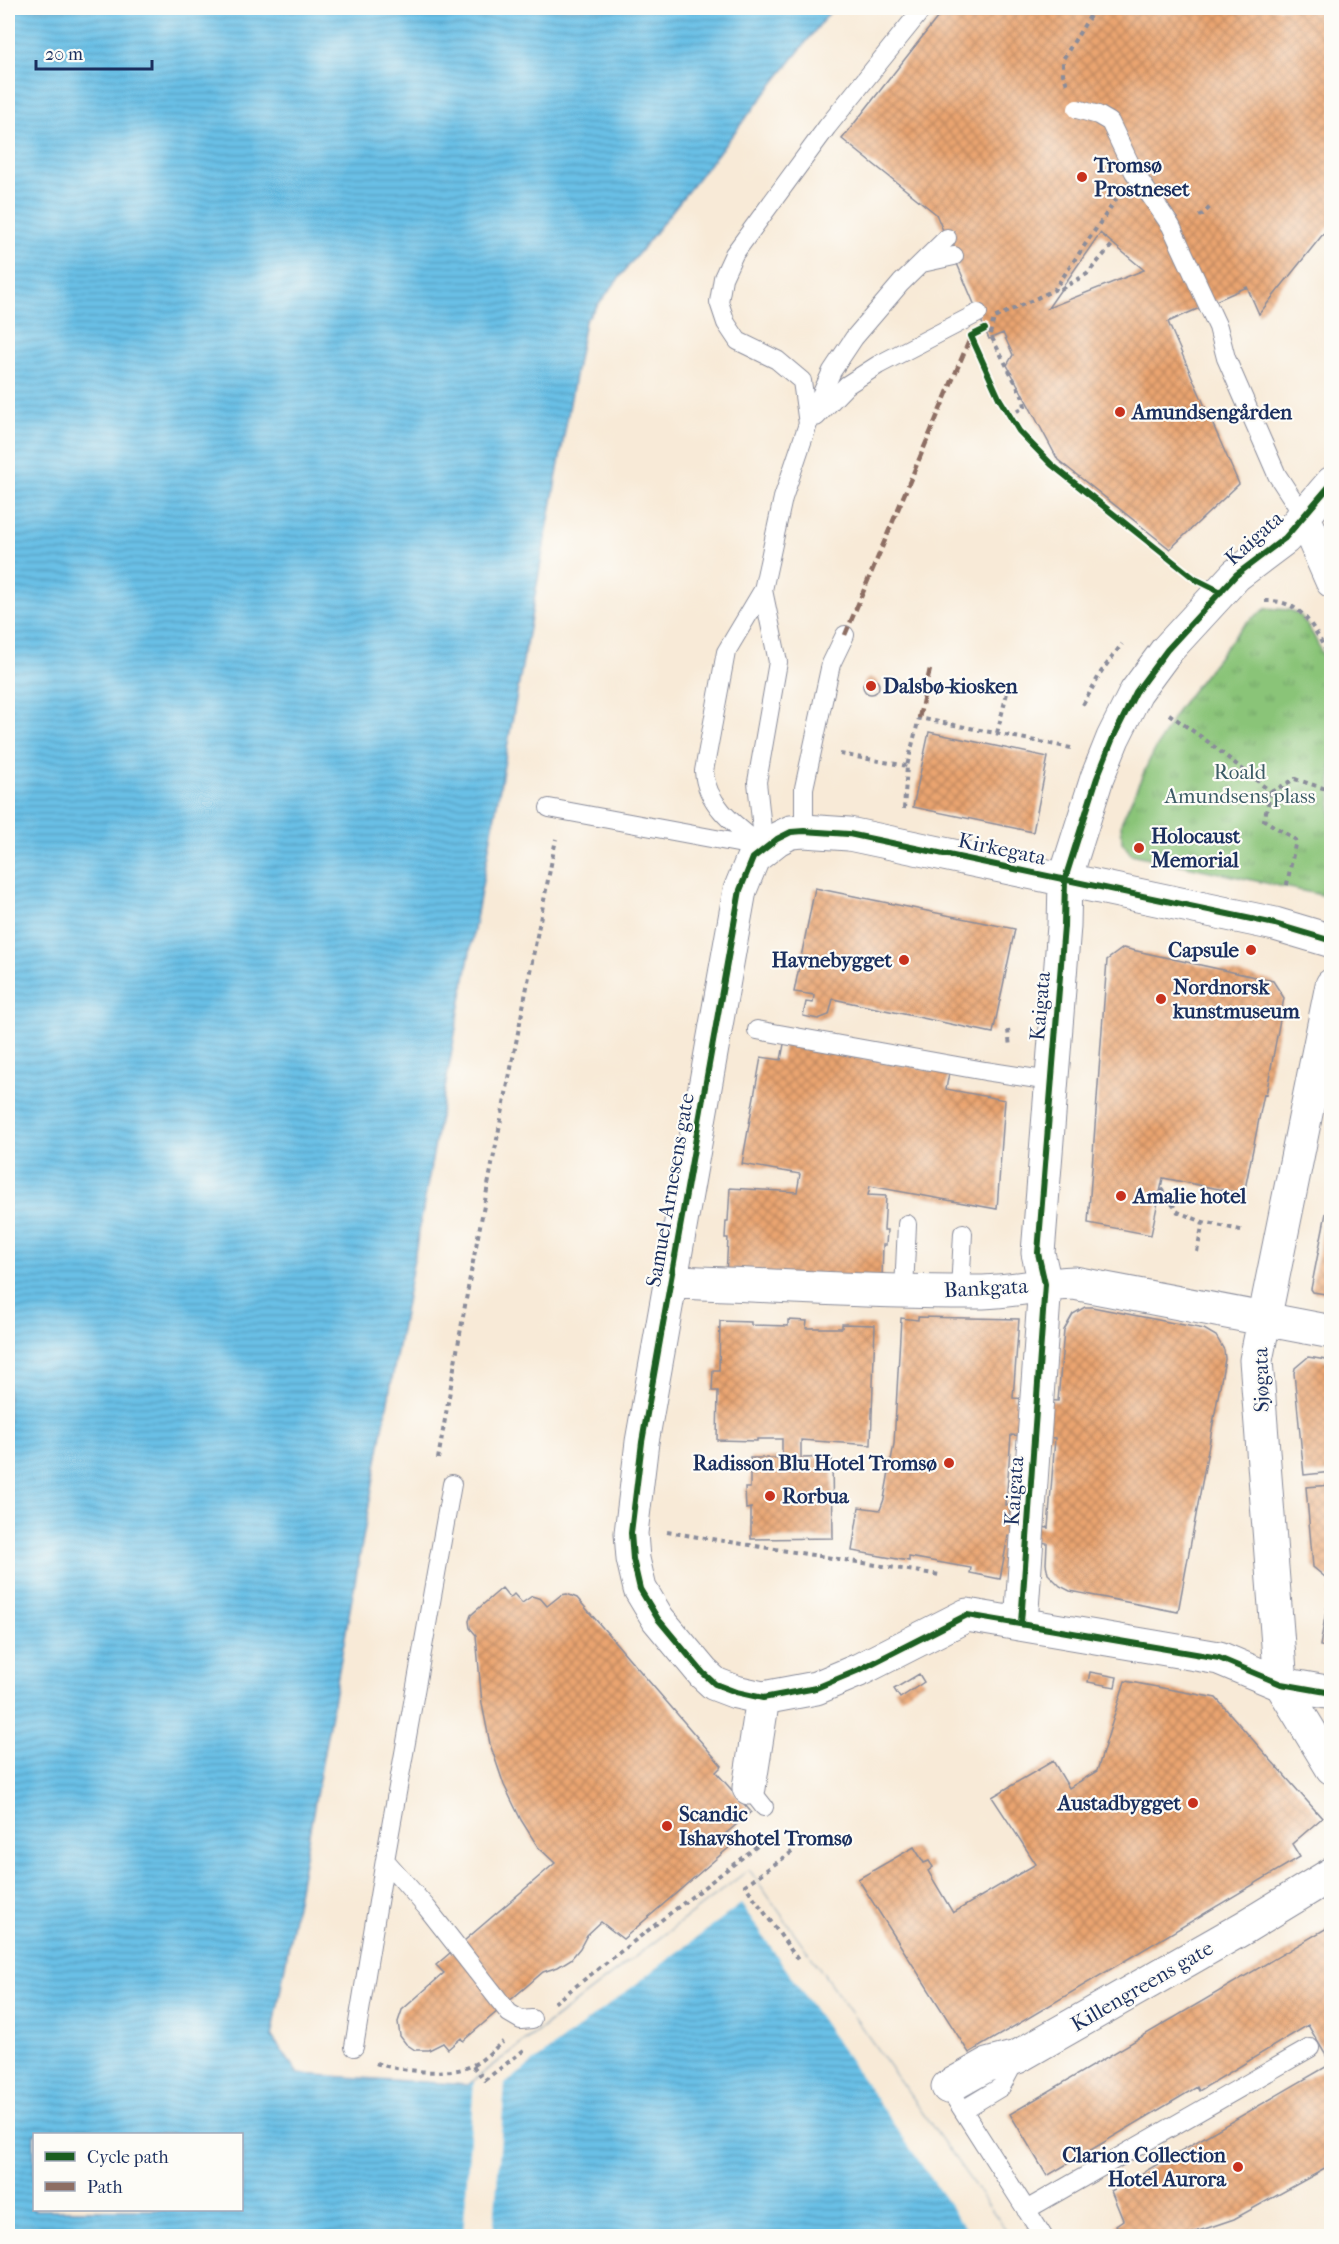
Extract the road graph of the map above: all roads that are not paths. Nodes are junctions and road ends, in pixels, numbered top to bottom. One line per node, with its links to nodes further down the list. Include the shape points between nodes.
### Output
1 (923, 8): 7 (lane, via 807,154 734,254 723,278 719,302 726,323 738,341 777,360 802,381)
2 (1077, 109): 9 (lane, bridge, via 1110,122 1134,172 1175,236 1218,327 1226,358 1277,474)
3 (947, 238): 5 (lane)
4 (954, 256): 5 (lane)
5 (922, 263): 7 (lane, via 854,338 832,371)
6 (978, 313): 7 (lane, via 847,385)
7 (808, 424): 11 (lane, via 783,498)
8 (1332, 483): 9 (street, Kaigata)
9 (1304, 515): 10 (street); 16 (street, Kaigata, via 1285,538 1236,575 1167,650 1136,692 1097,778)
10 (1332, 581)
11 (763, 590): 15 (lane, via 778,662 757,782); 15 (lane, via 726,652 704,771 705,782 724,817)
12 (845, 635): 14 (lane, via 831,664 804,788)
13 (555, 809): 15 (lane)
14 (804, 831): 15 (street, Samuel Arnesens gate, via 791,832); 16 (street, Kirkegata, via 849,834)
15 (764, 848): 23 (street, Samuel Arnesens gate, via 753,858 740,890)
16 (1065, 879): 17 (street, Kirkegata, via 1275,924); 20 (street, Kaigata)
17 (1332, 941)
18 (1332, 985): 27 (street, Sjøgata)
19 (757, 1030): 20 (lane)
20 (1050, 1081): 24 (street, Kaigata, via 1038,1253)
21 (907, 1224): 25 (lane)
22 (963, 1233): 26 (lane)
23 (671, 1282): 25 (street, Bankgata); 33 (street, Samuel Arnesens gate, via 642,1442 632,1523 633,1559 640,1589 703,1673 716,1684)
24 (1045, 1284): 26 (street, Bankgata, via 1012,1291); 27 (street, Bankgata, via 1083,1284); 30 (street, Kaigata)
25 (904, 1291): 26 (street, Bankgata)
26 (960, 1291)
27 (1263, 1319): 28 (street, Bankgata); 31 (street, Sjøgata, via 1257,1360)
28 (1332, 1332)
29 (452, 1484): 36 (lane)
30 (1021, 1623): 31 (street, via 1219,1658); 33 (street, via 968,1615 827,1683)
31 (1281, 1684): 32 (street); 34 (street, Sjøgata)
32 (1332, 1693)
33 (763, 1698): 35 (street)
34 (1332, 1768)
35 (757, 1797)
36 (386, 1860): 38 (lane, via 509,2013 521,2020); 39 (lane)
37 (1332, 1874): 41 (street, Killengreens gate, via 1017,2057 987,2065)
38 (532, 2019)
39 (354, 2047)
40 (1310, 2048): 42 (lane)
41 (956, 2098): 42 (lane)
42 (1026, 2210): 43 (lane)
43 (1043, 2236)

